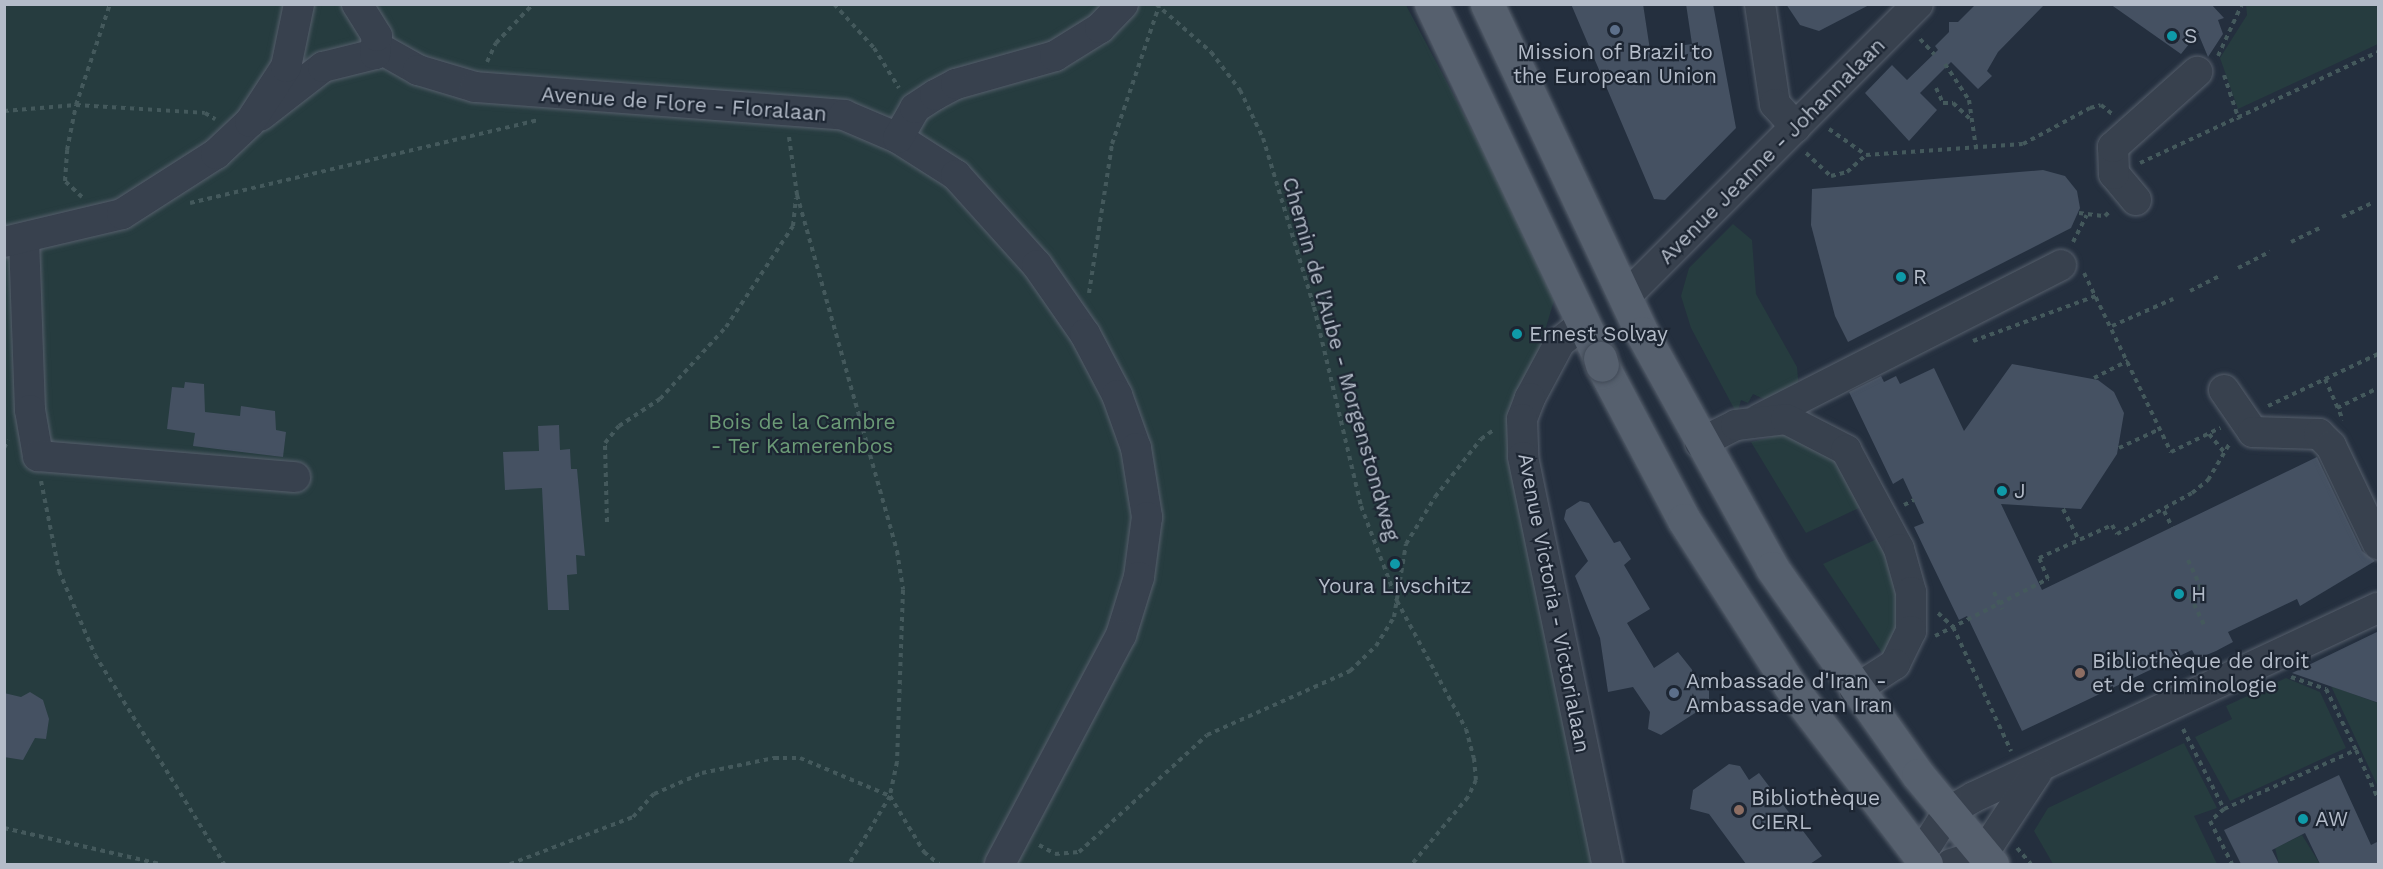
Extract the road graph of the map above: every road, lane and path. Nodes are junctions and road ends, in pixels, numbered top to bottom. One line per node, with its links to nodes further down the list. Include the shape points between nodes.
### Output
1 (110, 4): 21 (path)
2 (299, 4): 29 (street, via 286,67)
3 (357, 4): 14 (street)
4 (532, 4): 19 (path, via 496,43)
5 (834, 4): 23 (path, via 874,48)
6 (1123, 4): 23 (street, via 1100,27 1055,56 956,84)
7 (1431, 4): 57 (main road)
8 (1487, 4): 55 (main road)
9 (1760, 4): 33 (street, via 1775,104)
10 (1918, 4): 33 (street, Avenue Jeanne - Johannalaan)
11 (2242, 4): 28 (path, via 2217,54)
12 (1157, 5): 59 (path, via 1112,144 1095,231); 84 (path, Chemin de l'Aube - Morgenstondweg, via 1211,52 1240,90 1263,138 1314,308 1361,506)
13 (1916, 36): 16 (path)
14 (380, 48): 19 (street, Avenue de Flore - Floralaan, via 418,70); 29 (street, via 369,59 323,67 281,105)
15 (2379, 52): 28 (path)
16 (1934, 54)
17 (1945, 64): 30 (path, via 1969,100)
18 (2197, 72): 36 (street, via 2113,147)
19 (475, 87): 22 (street, Avenue de Flore - Floralaan)
20 (1936, 88): 30 (path, via 1943,103 1953,103)
21 (76, 105): 25 (path); 27 (path, via 205,113); 45 (path, via 65,181 82,197)
22 (793, 108): 32 (street, Avenue de Flore - Floralaan, via 844,115); 37 (path, via 790,152)
23 (915, 108): 32 (street)
24 (2086, 110): 34 (path, via 2023,144)
25 (4, 111)
26 (545, 118): 40 (path)
27 (215, 119)
28 (2239, 120): 36 (path)
29 (250, 122): 45 (street, via 168,188)
30 (1972, 122): 34 (path)
31 (1826, 127): 35 (path)
32 (898, 138): 59 (street, Avenue de Flore - Floralaan, via 974,193 1037,265)
33 (1799, 138): 35 (path, via 1831,176 1847,172); 55 (street, Avenue Jeanne - Johannalaan)
34 (1976, 148): 35 (path)
35 (1866, 155)
36 (2114, 174): 38 (street)
37 (797, 195): 77 (path, via 794,226 726,327 660,399 619,426 605,443); 96 (path, via 897,551 903,590 901,705)
38 (2136, 200)
39 (2374, 202): 44 (path)
40 (180, 205)
41 (2079, 213): 42 (path)
42 (2087, 215): 43 (path); 50 (path, via 2072,238)
43 (2105, 216)
44 (2342, 217)
45 (93, 223): 47 (street)
46 (2322, 227): 48 (path)
47 (14, 240): 73 (street)
48 (2291, 242)
49 (2270, 252): 51 (path)
50 (2073, 260): 54 (path); 67 (street)
51 (2238, 268)
52 (2219, 276): 53 (path)
53 (2190, 291)
54 (2096, 296): 58 (path); 60 (path)
55 (1625, 297): 57 (main road); 70 (main road)
56 (2173, 299): 58 (path)
57 (1583, 324): 66 (street, Avenue Victoria - Victorialaan, via 1554,351); 103 (main road, via 1684,520 1783,676)
58 (2112, 326): 62 (path)
59 (1085, 334): 101 (street, Avenue de Flore - Floralaan, via 1117,395 1136,448 1147,517 1139,577 1121,635)
60 (1982, 339)
61 (2379, 354): 64 (path, via 2325,379 2337,408)
62 (2128, 361): 63 (path); 68 (path)
63 (2094, 378)
64 (2379, 388)
65 (2224, 390): 80 (street, via 2253,432 2319,434 2331,446)
66 (1522, 419): 84 (path, via 1481,439 1435,496 1406,544); 111 (street, Avenue Victoria - Victorialaan, via 1522,457)
67 (1751, 423): 70 (street); 82 (street, via 1786,419 1846,450 1899,549)
68 (2160, 429): 71 (path); 72 (path)
69 (2209, 434): 76 (path, via 2224,452 2208,480)
70 (1700, 443): 91 (main road, via 1772,568)
71 (2119, 448)
72 (2171, 452)
73 (38, 456): 74 (street); 105 (path, via 59,571 95,655)
74 (295, 477)
75 (2063, 509): 79 (path)
76 (2164, 511): 78 (path); 79 (path, via 2117,534 2112,525)
77 (607, 522)
78 (2172, 527)
79 (2079, 540): 85 (path, via 2039,558 2048,579)
80 (2379, 544)
81 (2188, 560): 87 (path, via 2202,590 2190,596)
82 (1911, 592): 88 (path); 89 (street, via 1911,631)
83 (1994, 592): 85 (path)
84 (1397, 601): 101 (path, via 1388,628 1350,671 1207,735 1079,852 1055,854); 110 (path, Chemin de l'Aube - Morgenstondweg, via 1466,729 1475,769 1468,797)
85 (2001, 606): 88 (path)
86 (2379, 608): 92 (street)
87 (2204, 625)
88 (1953, 627): 89 (path); 94 (path)
89 (1895, 664): 91 (street)
90 (2294, 678): 93 (path, via 2326,689)
91 (1855, 690): 99 (main road)
92 (2172, 708): 95 (street); 98 (path)
93 (2356, 750): 97 (path); 98 (path)
94 (2012, 754)
95 (2037, 772): 99 (street); 102 (street)
96 (890, 796): 106 (path, via 800,758 774,758 702,773 654,794 633,817); 107 (path); 108 (path, via 924,852)
97 (2379, 799)
98 (2224, 809): 113 (path, via 2210,820)
99 (1948, 812): 102 (main road); 103 (street)
100 (4, 828): 104 (path)
101 (1014, 832): 109 (street, Avenue de Flore - Floralaan)
102 (1988, 859): 112 (street)
103 (1923, 860)
104 (160, 864)
105 (225, 864)
106 (510, 864)
107 (849, 864)
108 (939, 864)
109 (1000, 864)
110 (1412, 864)
111 (1607, 864)
112 (1951, 864)
113 (2232, 864)

